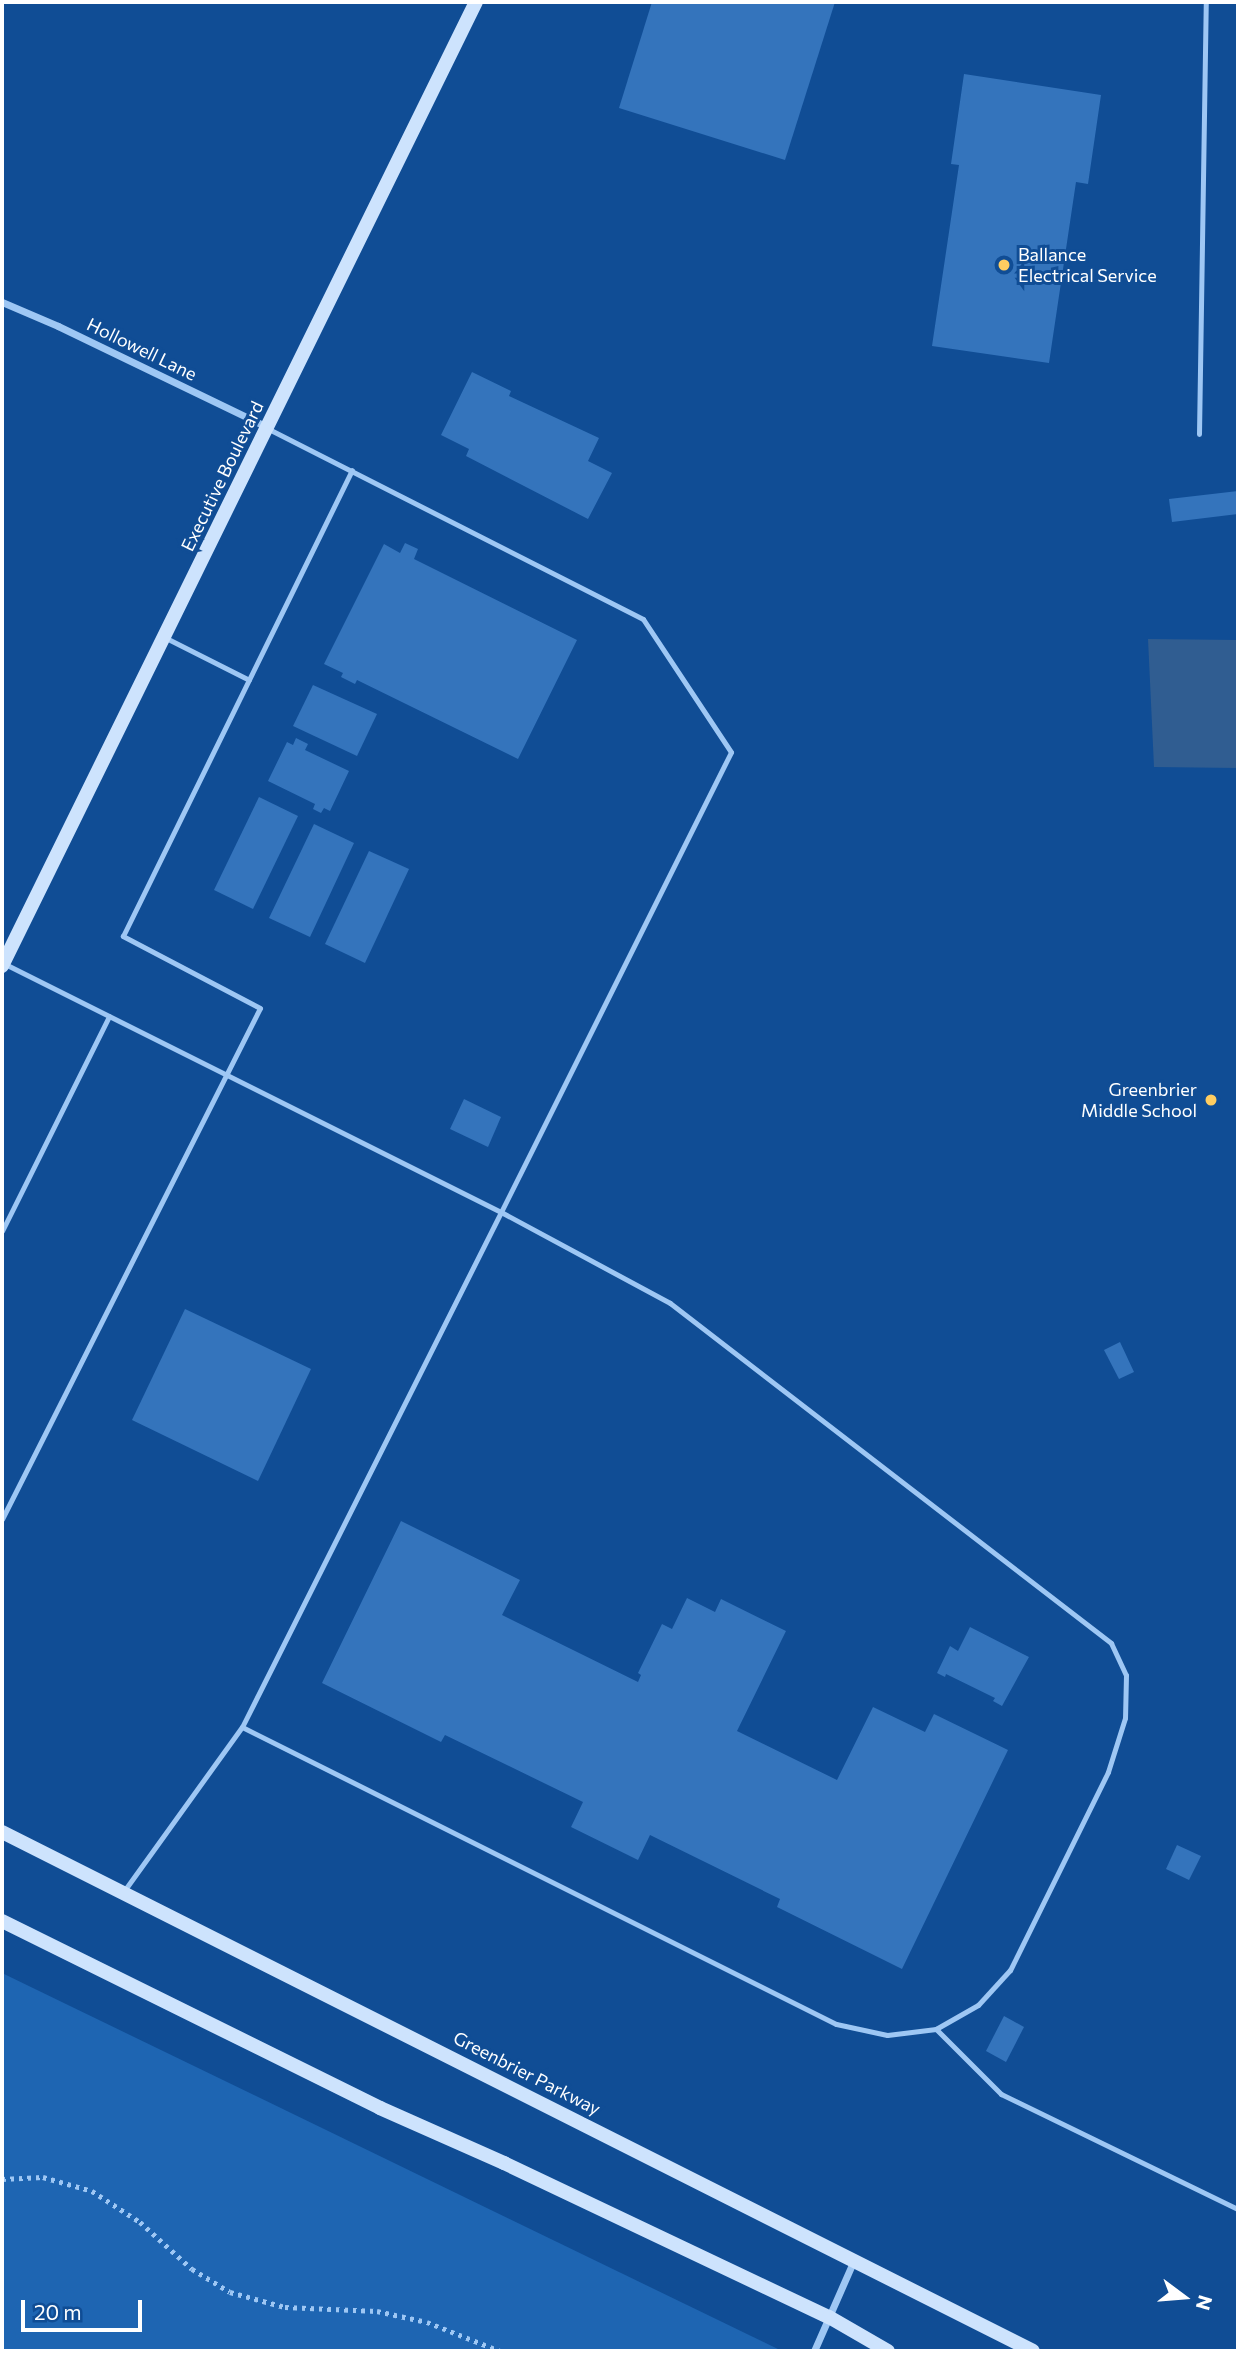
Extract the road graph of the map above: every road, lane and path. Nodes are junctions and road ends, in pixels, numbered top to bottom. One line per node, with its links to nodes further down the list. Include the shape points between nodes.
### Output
1 (476, 2): 4 (main road, Executive Boulevard)
2 (1206, 2): 5 (lane)
3 (2, 302): 4 (street, Hollowell Lane)
4 (267, 428): 6 (lane); 7 (main road, Executive Boulevard)
5 (1199, 434)
6 (352, 470): 8 (lane); 12 (lane, via 643,619 730,752)
7 (164, 637): 8 (lane); 9 (main road, Executive Boulevard)
8 (249, 680): 11 (lane, via 123,936 260,1007)
9 (2, 964): 10 (lane)
10 (109, 1016): 11 (lane); 13 (lane)
11 (226, 1074): 12 (lane); 14 (lane)
12 (501, 1212): 15 (lane); 19 (lane, via 670,1303 1111,1643 1126,1675 1125,1718 1108,1772 1010,1970 978,2005)
13 (2, 1231)
14 (2, 1519)
15 (242, 1727): 17 (lane); 19 (lane, via 836,2024 887,2035)
16 (2, 1832): 17 (main road, Greenbrier Parkway)
17 (124, 1891): 22 (main road, Greenbrier Parkway)
18 (2, 1921): 23 (main road, via 380,2109)
19 (936, 2029): 21 (lane, via 1001,2094)
20 (2, 2179): 24 (path, via 43,2177 92,2191 140,2222 192,2269 230,2292 285,2308 377,2311 415,2319)
21 (1238, 2209)
22 (855, 2259): 23 (street); 27 (main road, Greenbrier Parkway)
23 (829, 2317): 25 (street); 26 (main road)
24 (500, 2351)
25 (814, 2351)
26 (888, 2351)
27 (1033, 2351)

